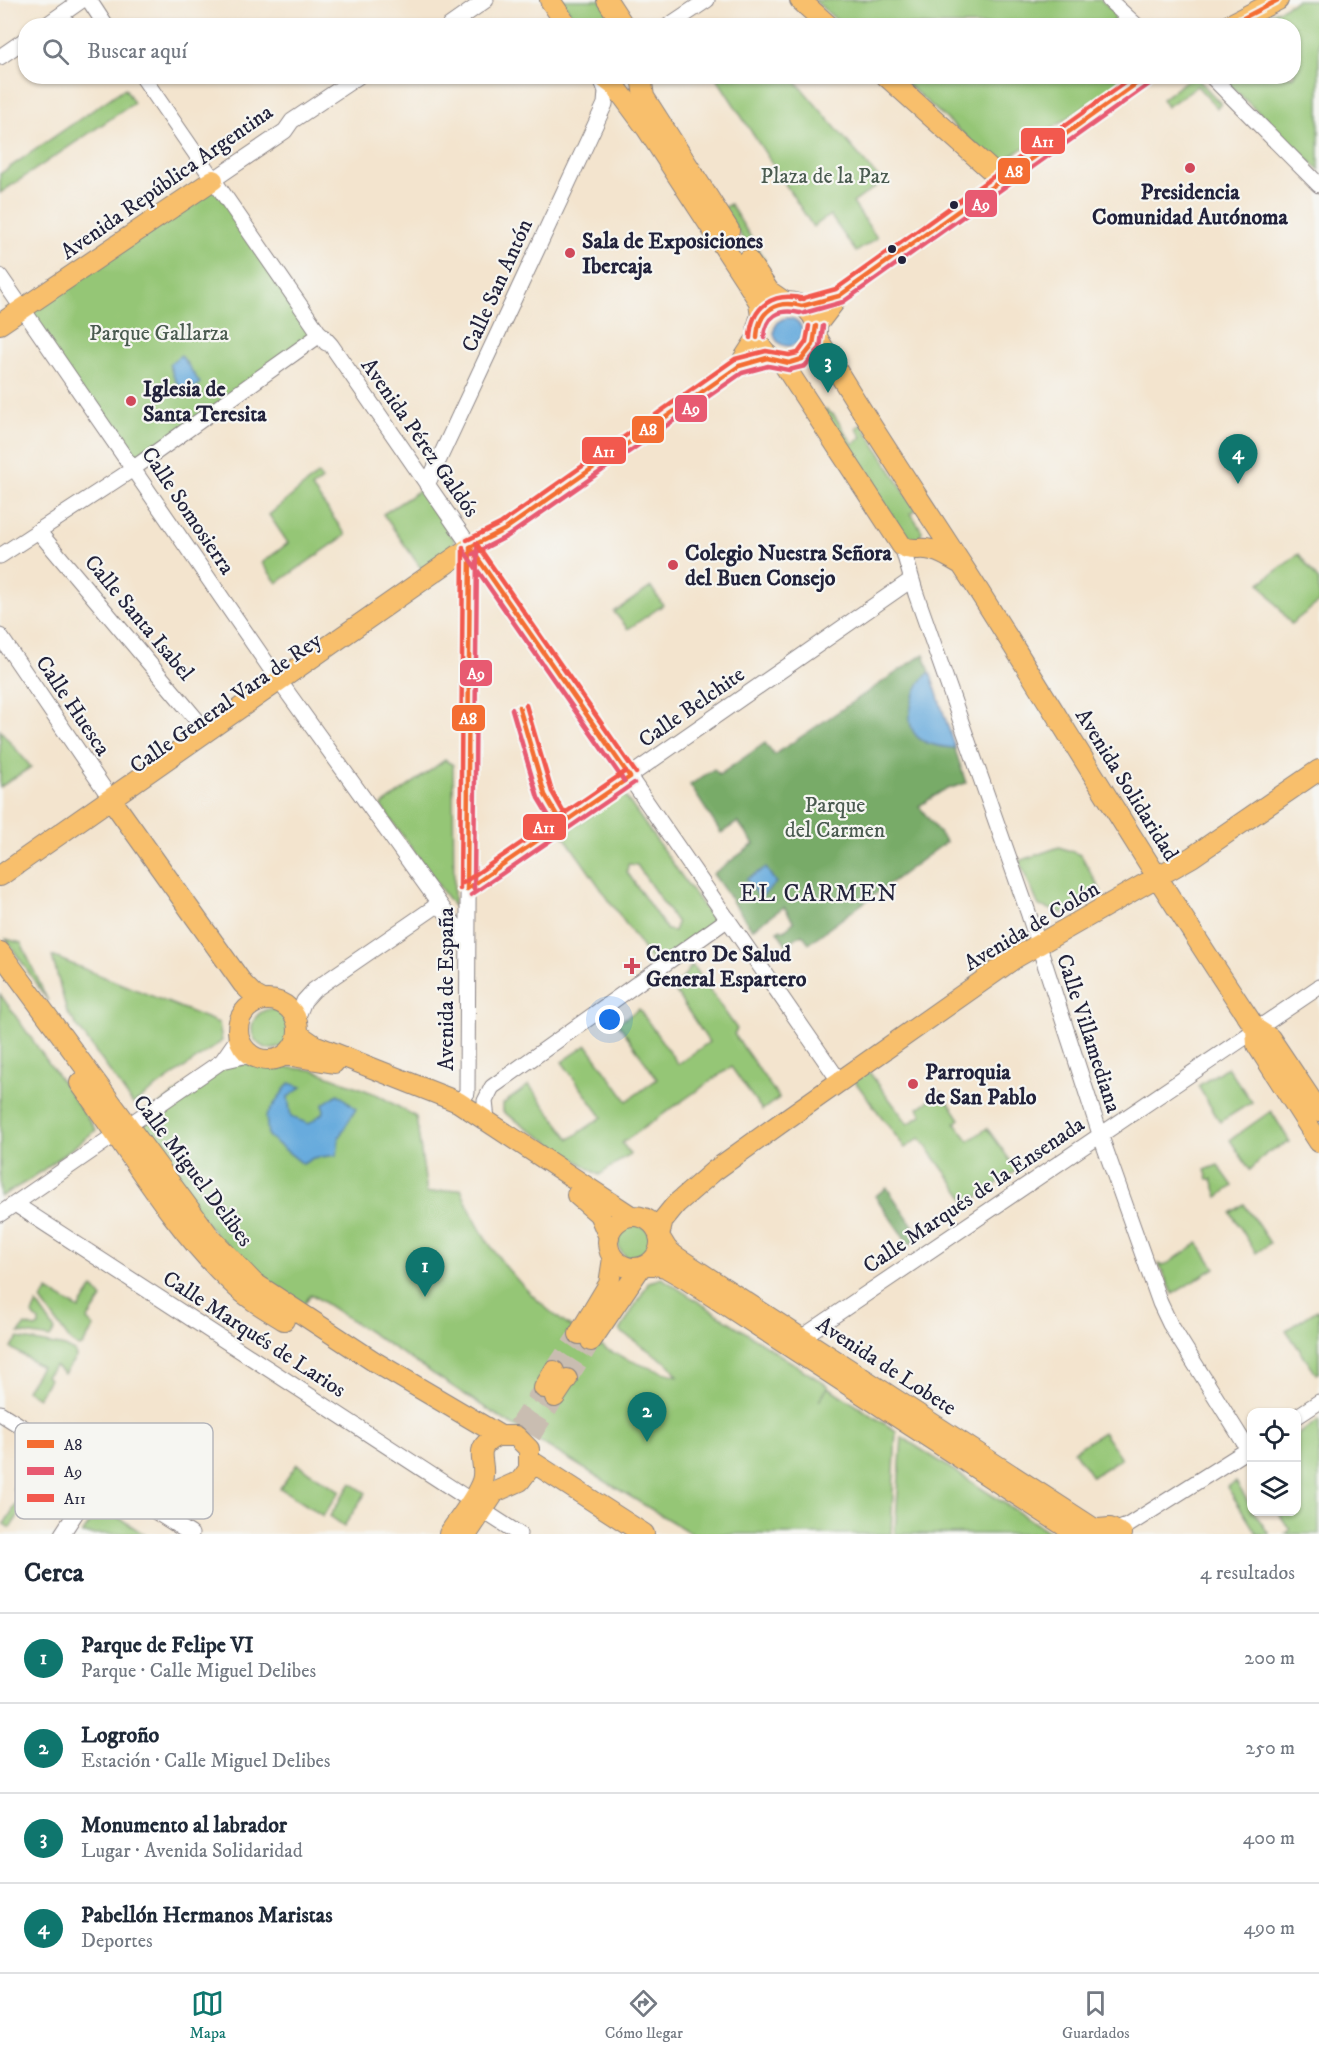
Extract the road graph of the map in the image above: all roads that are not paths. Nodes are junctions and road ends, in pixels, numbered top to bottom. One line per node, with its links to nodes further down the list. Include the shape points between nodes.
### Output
1 (82, 0): 10 (street)
2 (89, 0): 11 (street)
3 (486, 0): 12 (street)
4 (550, 0): 13 (main road)
5 (608, 0): 14 (main road)
6 (707, 0): 15 (street)
7 (800, 0): 16 (main road)
8 (1109, 0): 17 (street)
9 (1278, 0): 18 (main road)
10 (56, 18)
11 (101, 18)
12 (460, 18)
13 (562, 18)
14 (619, 18)
15 (680, 18)
16 (820, 18)
17 (1128, 18)
18 (1243, 18)
19 (18, 45): 20 (street)
20 (0, 57)
21 (147, 84): 29 (street, Avenida Pérez Galdós)
22 (347, 84): 29 (street, Avenida República Argentina)
23 (630, 84): 28 (main road)
24 (641, 84): 34 (main road, via 644,97 756,274 769,291)
25 (894, 84): 30 (main road)
26 (1137, 84): 30 (main road)
27 (1219, 84): 31 (street)
28 (609, 90): 36 (main road, via 746,281 759,302); 44 (street, Calle San Antón)
29 (213, 180): 35 (main road, Avenida República Argentina); 39 (street, Avenida Pérez Galdós)
30 (1002, 180): 33 (main road)
31 (1319, 185)
32 (0, 276): 35 (street, Calle Somosierra)
33 (839, 296): 34 (main road); 38 (main road)
34 (794, 304): 36 (main road, via 771,307); 38 (main road, via 809,311)
35 (23, 309): 37 (main road, Avenida República Argentina); 43 (street, Calle Somosierra)
36 (761, 317): 40 (main road)
37 (0, 324)
38 (817, 331): 41 (main road, via 810,352 804,357 789,363); 45 (main road, Avenida Solidaridad, via 860,410)
39 (321, 334): 43 (street); 44 (street, Avenida Pérez Galdós)
40 (758, 338): 41 (main road, via 765,353); 42 (main road, Calle General Vara de Rey)
41 (777, 360): 42 (main road, Calle General Vara de Rey); 47 (main road)
42 (739, 366): 48 (main road, Calle General Vara de Rey, via 504,530)
43 (134, 467): 46 (street); 54 (street, Calle Somosierra)
44 (427, 485): 48 (street, Avenida Pérez Galdós)
45 (934, 523): 49 (main road); 51 (main road, Avenida Solidaridad)
46 (38, 531): 50 (street); 55 (street, Calle Santa Isabel)
47 (902, 546): 49 (main road, via 915,551); 52 (street, Calle Villamediana)
48 (470, 547): 54 (main road, Calle General Vara de Rey); 57 (street, Avenida Pérez Galdós); 61 (street, Avenida de España)
49 (924, 549): 51 (main road)
50 (0, 556)
51 (961, 564): 60 (main road, Avenida Solidaridad)
52 (911, 580): 57 (street, Calle Belchite); 66 (street, Calle Villamediana)
53 (0, 636): 58 (street, Calle Huesca)
54 (282, 685): 55 (main road, Calle General Vara de Rey); 58 (main road, Calle General Vara de Rey); 63 (street, Calle Somosierra)
55 (207, 732): 58 (main road, Calle General Vara de Rey)
56 (1319, 770): 60 (main road, Avenida de Colón)
57 (630, 777): 61 (street, Calle Belchite); 64 (street, Avenida Pérez Galdós)
58 (114, 804): 59 (main road, Calle General Vara de Rey, via 93,812); 62 (main road, Calle General Vara de Rey); 69 (main road)
59 (0, 876)
60 (1158, 877): 66 (main road, Avenida de Colón); 74 (main road, Avenida Solidaridad)
61 (467, 890): 65 (street, Avenida de España)
62 (0, 891)
63 (439, 904): 65 (street, Calle Somosierra); 73 (street, via 314,990 304,1001)
64 (724, 926): 80 (street, Avenida Pérez Galdós); 81 (street, via 492,1087)
65 (467, 942): 79 (street, Avenida de España)
66 (1038, 946): 80 (main road, Avenida de Colón, via 1015,958); 86 (street, Calle Villamediana)
67 (0, 952): 85 (main road, Calle Miguel Delibes)
68 (0, 971): 85 (main road, Calle Miguel Delibes)
69 (243, 984): 71 (main road); 72 (main road, via 248,1003)
70 (1319, 987): 74 (street, Calle Marqués de la Ensenada)
71 (263, 1000): 72 (main road); 73 (main road, via 284,1004)
72 (245, 1010): 75 (main road, via 238,1024)
73 (298, 1027): 76 (main road, via 292,1049); 82 (main road, via 314,1045 370,1065)
74 (1256, 1029): 83 (main road, Avenida Solidaridad, via 1270,1038); 86 (street, Calle Marqués de la Ensenada); 87 (main road, Avenida Solidaridad, via 1257,1045)
75 (238, 1038): 77 (main road, via 245,1050); 78 (street)
76 (286, 1055): 77 (main road, via 273,1060); 82 (main road, via 349,1068)
77 (259, 1059): 78 (street, via 244,1056)
78 (222, 1061): 85 (street)
79 (468, 1073): 81 (street); 82 (street, Avenida de España, via 468,1093)
80 (840, 1082): 88 (main road, Avenida de Colón)
81 (487, 1095): 84 (street)
82 (458, 1108): 84 (main road); 92 (main road, via 587,1203 599,1214)
83 (1319, 1111)
84 (487, 1120): 91 (main road)
85 (123, 1130): 89 (street); 97 (main road, Calle Miguel Delibes, via 210,1237 253,1282); 97 (main road, Calle Miguel Delibes, via 161,1198 232,1284 340,1355)
86 (1100, 1134): 96 (street, Calle Marqués de la Ensenada); 103 (street, Calle Villamediana, via 1162,1307)
87 (1319, 1142)
88 (714, 1171): 91 (main road, Avenida de Colón); 93 (main road, Avenida de Colón, via 668,1213)
89 (15, 1204): 90 (street); 108 (street, Calle Marqués de Larios)
90 (0, 1214)
91 (635, 1215): 92 (main road, via 617,1222); 93 (main road, via 655,1225)
92 (609, 1236): 94 (main road)
93 (659, 1236): 95 (main road, via 659,1250); 96 (main road, Avenida de Lobete, via 675,1256)
94 (613, 1258): 95 (main road, via 625,1267); 95 (main road, via 613,1275 585,1337)
95 (645, 1266): 111 (main road, Avenida de Lobete, via 665,1267 686,1279)
96 (801, 1338): 111 (main road, Avenida de Lobete)
97 (375, 1362): 102 (main road, Calle Miguel Delibes)
98 (1319, 1402): 100 (street)
99 (0, 1413): 101 (street)
100 (1301, 1414)
101 (16, 1423)
102 (505, 1433): 105 (main road); 105 (main road, Calle Miguel Delibes, via 521,1440); 106 (main road, via 481,1453)
103 (1247, 1443)
104 (1247, 1450): 112 (street, via 1146,1514)
105 (531, 1458): 107 (main road, via 530,1469); 119 (main road)
106 (482, 1468): 107 (main road, via 492,1481); 108 (main road)
107 (515, 1483): 108 (main road); 118 (main road, via 546,1487)
108 (476, 1505): 115 (main road); 116 (main road); 117 (street, Calle Marqués de Larios)
109 (72, 1519): 113 (street)
110 (167, 1519): 114 (street)
111 (1085, 1532): 112 (main road)
112 (1124, 1533)
113 (62, 1534)
114 (191, 1534)
115 (449, 1534)
116 (467, 1534)
117 (519, 1534)
118 (620, 1534)
119 (644, 1534)

